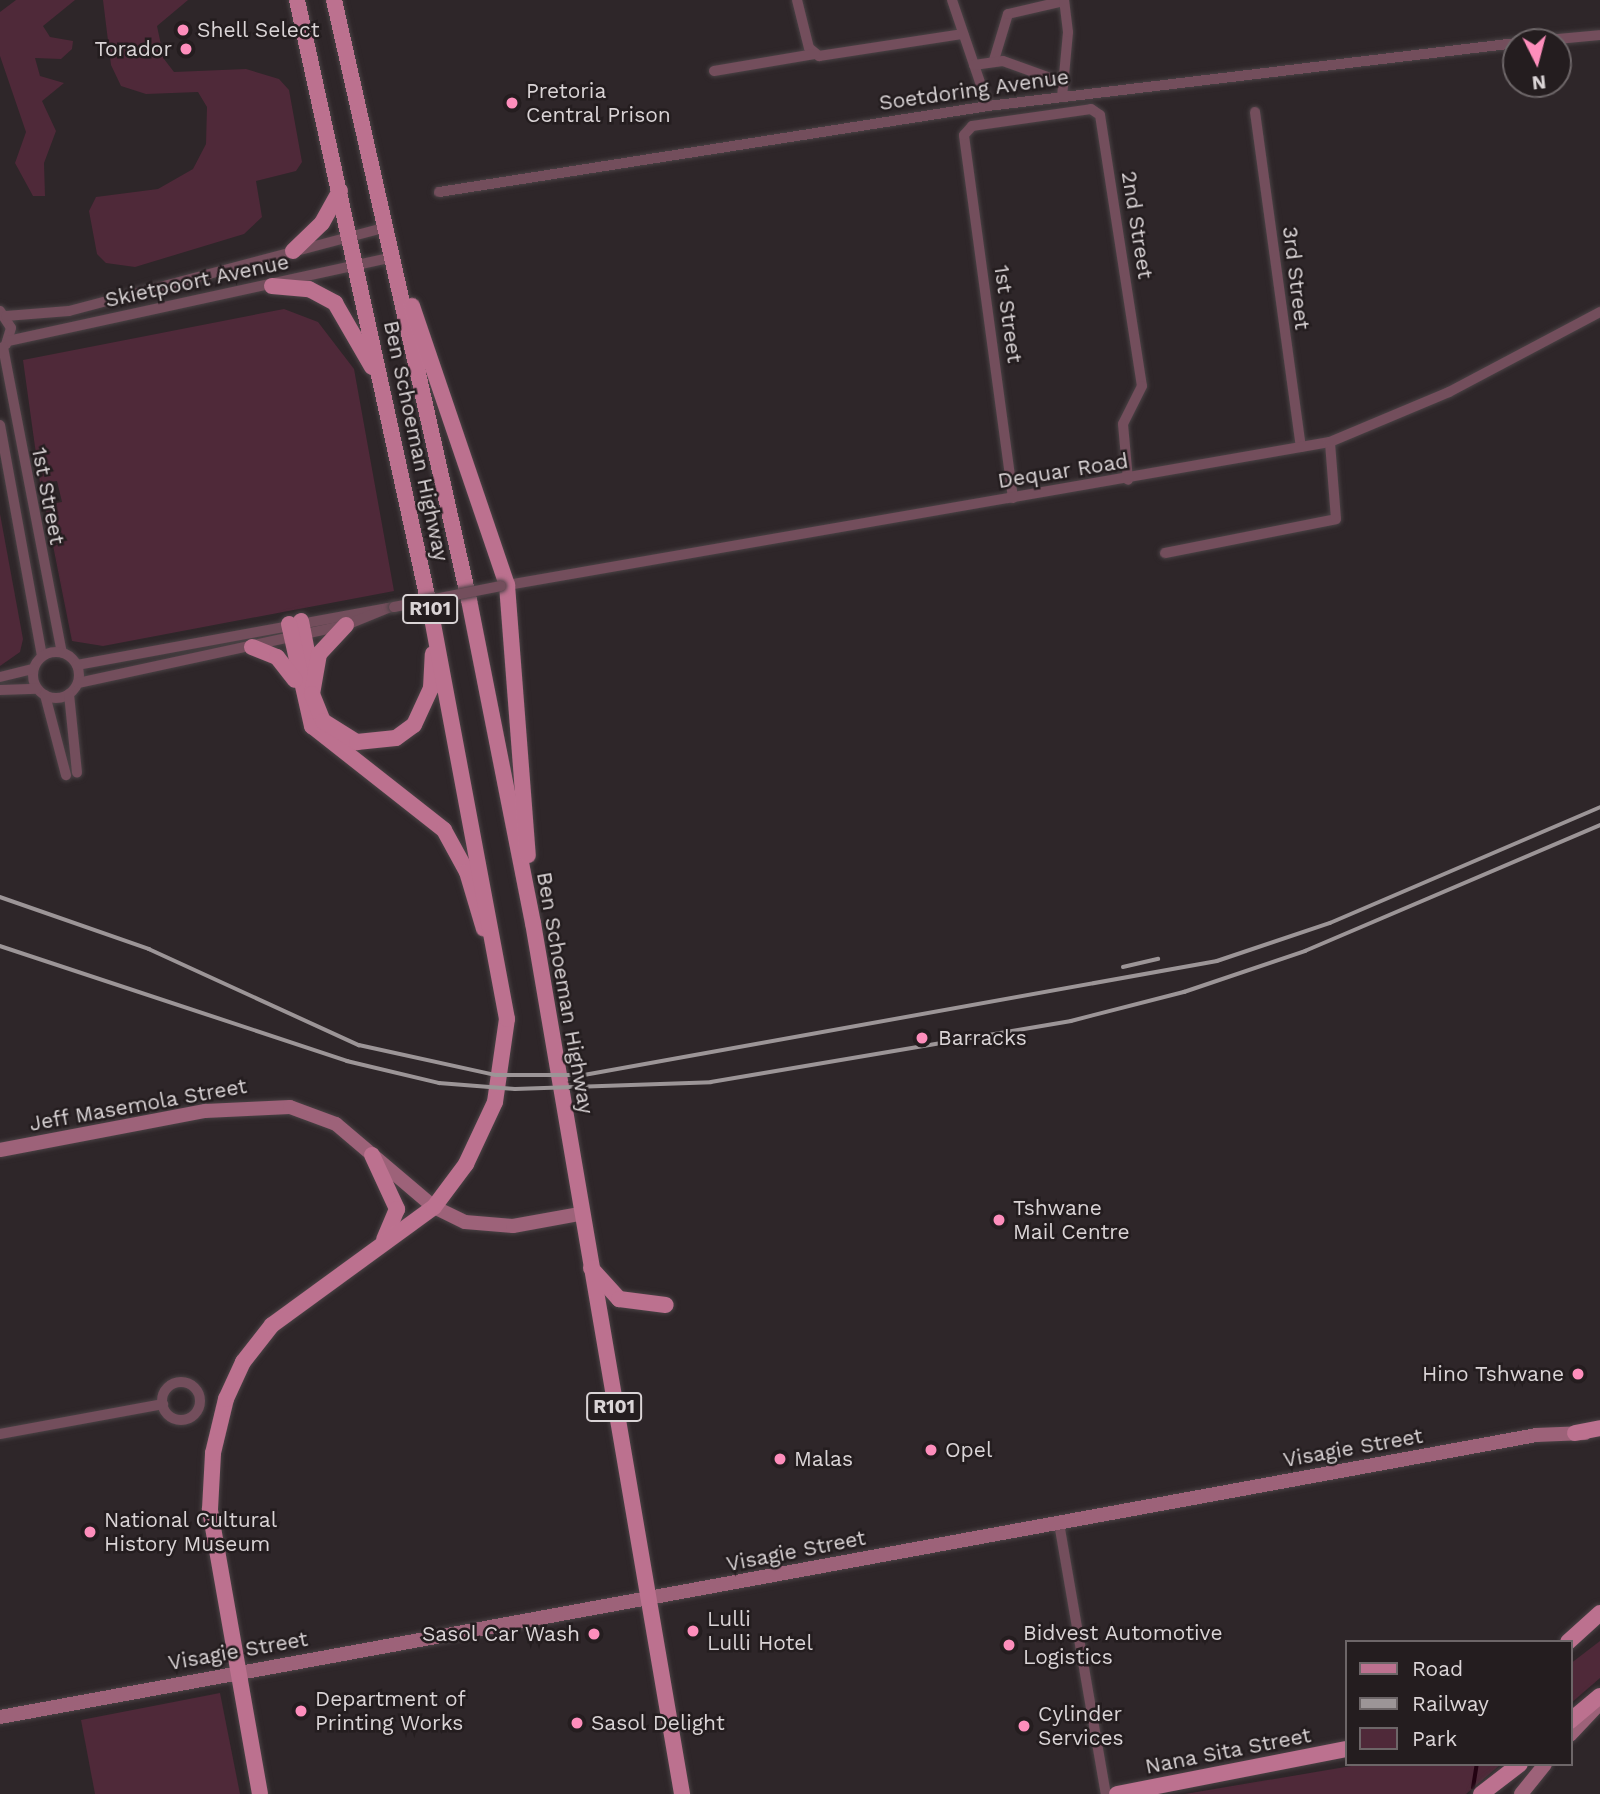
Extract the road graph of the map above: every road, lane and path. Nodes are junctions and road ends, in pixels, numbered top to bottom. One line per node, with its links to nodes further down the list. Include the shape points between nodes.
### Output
1 (297, 0): 19 (main road, Ben Schoeman Highway / R101)
2 (334, 0): 21 (main road, Ben Schoeman Highway / R101)
3 (797, 0): 10 (street)
4 (953, 0): 6 (street)
5 (1064, 0): 11 (street, via 1008,14); 14 (street)
6 (964, 34): 10 (street); 12 (street)
7 (1600, 35): 8 (street)
8 (1572, 38)
9 (1502, 45): 15 (street, Soetdoring Avenue)
10 (815, 54): 13 (street)
11 (994, 61): 12 (street); 14 (street)
12 (974, 65): 16 (street)
13 (714, 71)
14 (1064, 83): 15 (street)
15 (1062, 97): 16 (street, Soetdoring Avenue)
16 (988, 106): 20 (street, Soetdoring Avenue)
17 (1255, 112): 33 (street, 3rd Street)
18 (964, 135): 34 (street, 2nd Street, via 972,126 1091,109 1101,115 1142,386 1122,424); 35 (street, 1st Street)
19 (340, 191): 22 (main road, Ben Schoeman Highway / R101); 23 (main road, via 322,223)
20 (439, 192)
21 (386, 227): 22 (street, Skietpoort Avenue); 24 (main road, Ben Schoeman Highway / R101)
22 (350, 235): 23 (street, Skietpoort Avenue); 25 (main road, Ben Schoeman Highway / R101)
23 (293, 251): 28 (street, Skietpoort Avenue, via 69,311)
24 (394, 263): 25 (street, Skietpoort Avenue); 37 (main road); 56 (main road, Ben Schoeman Highway / R101)
25 (356, 265): 26 (street, Skietpoort Avenue); 30 (main road, Ben Schoeman Highway / R101)
26 (272, 286): 29 (street, Skietpoort Avenue); 30 (main road, via 309,289 335,303)
27 (1600, 312): 32 (street, Dequar Road, via 1449,392)
28 (3, 314): 29 (street, 1st Street)
29 (4, 345): 43 (street, 1st Street)
30 (384, 395): 39 (main road, Ben Schoeman Highway / R101)
31 (0, 425): 44 (street, 1st Street)
32 (1330, 442): 33 (street, Dequar Road); 36 (street, via 1336,519)
33 (1300, 447): 34 (street, Dequar Road)
34 (1128, 480): 35 (street, Dequar Road)
35 (1013, 498): 37 (street, Dequar Road)
36 (1166, 553)
37 (504, 586): 38 (street, Dequar Road, bridge); 56 (main road)
38 (391, 607): 40 (street); 41 (street)
39 (430, 608): 47 (main road, via 431,688 414,725 396,738 367,744 340,735 315,708); 57 (main road, Ben Schoeman Highway / R101)
40 (346, 625): 41 (street); 47 (main road)
41 (296, 629): 42 (street); 45 (street); 47 (main road); 50 (main road)
42 (252, 647): 49 (street); 50 (main road, via 286,664)
43 (62, 652): 44 (street); 45 (street)
44 (42, 655): 46 (street)
45 (77, 665): 49 (street)
46 (33, 669): 48 (street); 52 (street)
47 (312, 672)
48 (0, 677)
49 (78, 683): 53 (street)
50 (300, 688): 57 (main road, via 321,738 429,814 459,851)
51 (0, 690): 52 (street)
52 (41, 692): 53 (street); 55 (street)
53 (69, 694): 54 (street)
54 (78, 773)
55 (66, 775)
56 (529, 903): 61 (main road, Ben Schoeman Highway / R101)
57 (507, 1019): 60 (main road, Ben Schoeman Highway / R101, via 484,1136)
58 (0, 1150): 59 (street, Jeff Masemola Street, via 266,1105 314,1112)
59 (372, 1155): 60 (street, Jeff Masemola Street); 62 (main road, via 397,1209 395,1224)
60 (434, 1207): 61 (street, Jeff Masemola Street, via 489,1227); 62 (main road, R101)
61 (580, 1214): 63 (main road, R101)
62 (376, 1249): 74 (main road, R101, via 272,1325 243,1362 226,1399 213,1453 210,1509)
63 (590, 1266): 64 (main road, via 619,1299); 71 (main road, R101)
64 (666, 1305)
65 (163, 1404): 68 (street)
66 (1600, 1428): 67 (main road)
67 (1575, 1433): 69 (street, Visagie Street); 70 (street, Visagie Street)
68 (0, 1434)
69 (1600, 1434)
70 (1059, 1523): 71 (street, Visagie Street); 85 (street)
71 (646, 1600): 74 (street, Visagie Street); 84 (main road, R101)
72 (1600, 1612): 73 (main road)
73 (1571, 1640)
74 (237, 1671): 77 (street, Visagie Street); 83 (main road, R101)
75 (1600, 1696): 78 (main road)
76 (1600, 1703): 79 (street)
77 (0, 1717)
78 (1572, 1719)
79 (1572, 1733)
80 (1344, 1749): 86 (main road, Nana Sita Street)
81 (1517, 1766): 87 (main road)
82 (1543, 1766): 88 (street)
83 (260, 1794)
84 (682, 1794)
85 (1107, 1794)
86 (1117, 1794)
87 (1481, 1794)
88 (1521, 1794)

